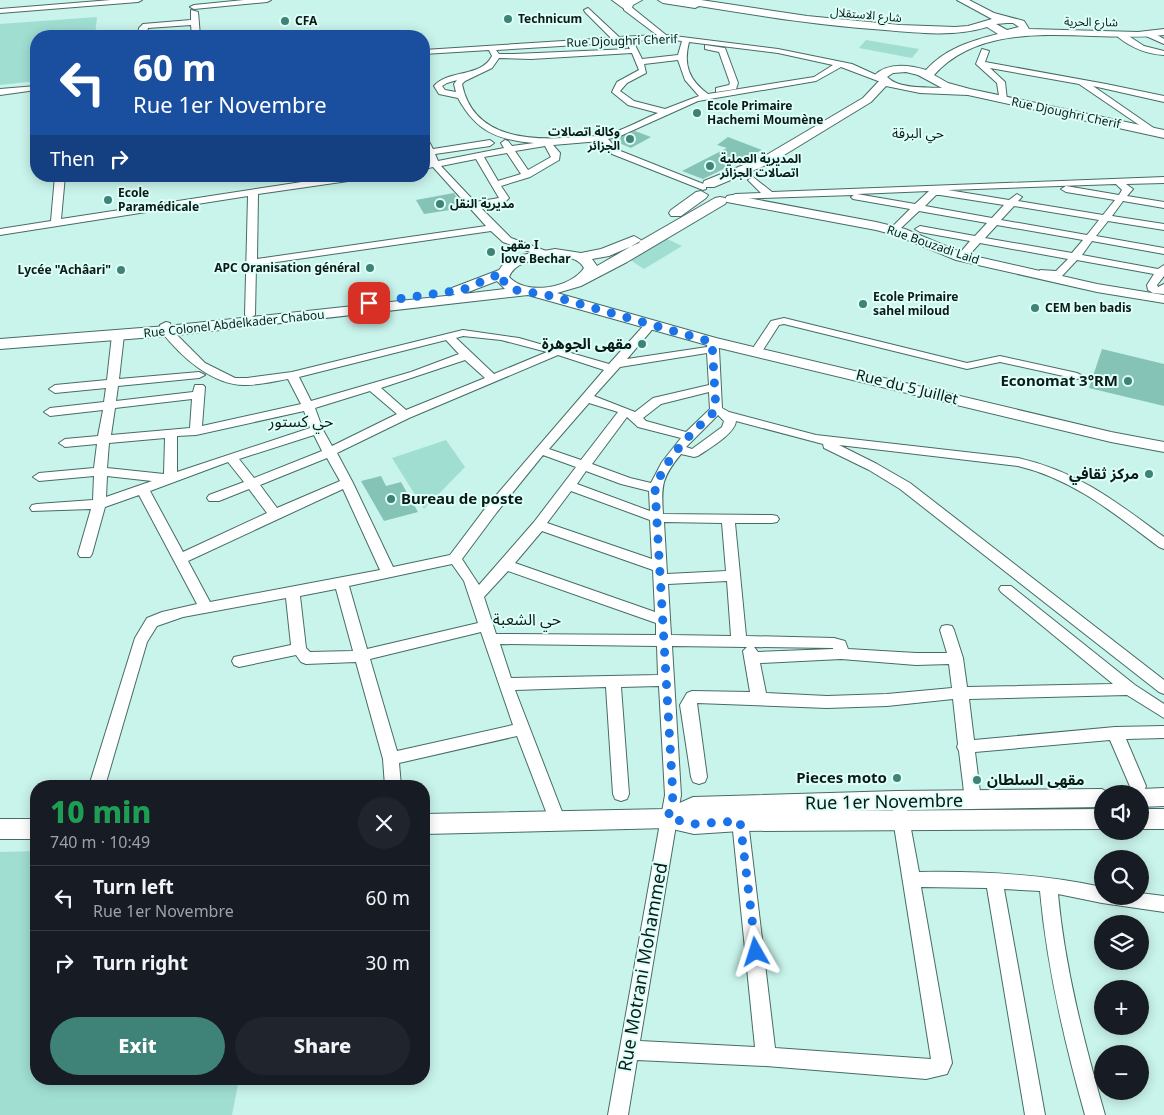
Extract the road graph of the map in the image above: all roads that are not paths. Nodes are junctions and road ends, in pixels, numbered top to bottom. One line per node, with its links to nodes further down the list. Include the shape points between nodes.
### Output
1 (138, 0): 12 (street)
2 (268, 0): 9 (street)
3 (617, 0): 10 (main road)
4 (638, 0): 10 (main road, via 628,3)
5 (662, 0): 21 (main road, شارع الاستقلال, via 814,23)
6 (683, 0): 20 (main road, شارع الاستقلال, via 884,27)
7 (952, 0): 15 (main road)
8 (962, 0): 13 (main road)
9 (194, 4): 14 (street)
10 (627, 8): 24 (street)
11 (588, 10): 26 (street)
12 (0, 11)
13 (1005, 20): 15 (main road, شارع الاستقلال); 18 (main road)
14 (195, 22): 16 (street, via 146,26); 17 (street)
15 (990, 24): 18 (main road, via 996,30); 20 (main road, شارع الاستقلال)
16 (143, 30)
17 (196, 30)
18 (1016, 30): 19 (main road, شارع الحرية); 20 (main road, شارع الاستقلال); 23 (main road, شارع الحرية); 43 (main road, via 962,48 938,62)
19 (1164, 30): 22 (main road, شارع الحرية)
20 (973, 31): 21 (main road, شارع الاستقلال); 29 (main road)
21 (932, 33): 29 (main road)
22 (1149, 34): 23 (main road, شارع الحرية); 27 (street)
23 (1121, 35): 34 (street, via 1142,49)
24 (664, 37): 25 (street, Rue Djoughri Cherif); 28 (street, Rue Djoughri Cherif)
25 (628, 39): 26 (street, Rue Djoughri Cherif); 31 (street)
26 (617, 40): 30 (street, Rue Djoughri Cherif)
27 (1164, 42)
28 (684, 43): 36 (street); 39 (street, Rue Djoughri Cherif, via 750,46); 50 (street, via 718,48 726,59 734,85)
29 (958, 43): 40 (main road, via 929,61)
30 (491, 48): 33 (street, Rue Djoughri Cherif); 35 (street)
31 (635, 51): 35 (street); 37 (street)
32 (985, 51): 38 (street)
33 (430, 52)
34 (1164, 53)
35 (496, 56): 42 (street, via 491,66)
36 (681, 57): 37 (street); 50 (street, via 692,86)
37 (640, 62): 54 (street, via 643,71 640,75 622,82 616,92 631,103)
38 (980, 64): 45 (street); 53 (street, via 1001,82)
39 (844, 65): 41 (street); 44 (street); 50 (street, via 816,79)
40 (906, 69): 41 (main road); 43 (main road)
41 (890, 70): 44 (main road, via 882,74)
42 (464, 76): 51 (street, via 458,84); 51 (street, via 444,81 438,86 442,92)
43 (928, 77): 47 (main road, via 930,82 925,86); 49 (main road)
44 (882, 81): 47 (main road); 72 (main road, via 867,100 766,160)
45 (1081, 82): 52 (street); 55 (street)
46 (30, 89): 48 (street)
47 (909, 89): 49 (main road); 66 (main road, via 872,102)
48 (0, 92)
49 (968, 92): 53 (main road, Rue Djoughri Cherif)
50 (703, 95): 54 (street)
51 (462, 96): 58 (street, via 480,124)
52 (1164, 99)
53 (1003, 100): 55 (main road, Rue Djoughri Cherif)
54 (665, 112): 56 (street)
55 (1159, 133)
56 (602, 138): 57 (street); 72 (street, via 615,152)
57 (562, 141): 58 (street); 59 (street)
58 (504, 142): 59 (street); 60 (street); 62 (street); 65 (street)
59 (547, 144): 65 (street, via 556,158)
60 (430, 152)
61 (430, 154): 63 (street)
62 (478, 155): 63 (street); 70 (street)
63 (435, 164): 64 (street); 81 (street)
64 (430, 165)
65 (527, 175): 70 (street)
66 (753, 180): 76 (street); 77 (main road)
67 (59, 182): 86 (street)
68 (297, 182): 75 (street)
69 (1163, 183): 74 (street)
70 (497, 184): 81 (street, via 503,199)
71 (1051, 186): 74 (street)
72 (704, 189): 77 (main road, via 709,200); 77 (main road, via 725,184); 99 (main road, via 660,225 633,240 604,253)
73 (1024, 189): 79 (street)
74 (1118, 190): 76 (street, via 930,188); 80 (street); 83 (street); 84 (street)
75 (253, 192): 86 (street); 101 (street)
76 (770, 196): 77 (street)
77 (731, 197): 105 (main road); 108 (main road, Rue Bouzadi Laid, via 900,232 961,257 1097,288)
78 (856, 197): 82 (street)
79 (1013, 202): 82 (street, via 936,192); 83 (street); 85 (street)
80 (1164, 205)
81 (472, 206): 89 (street)
82 (917, 209): 85 (street); 87 (street)
83 (1095, 216): 84 (street); 92 (street)
84 (1106, 217): 88 (street); 92 (street)
85 (994, 221): 92 (street); 94 (street)
86 (56, 223): 91 (street)
87 (898, 226)
88 (1164, 227)
89 (494, 228): 93 (street); 101 (street)
90 (920, 229): 94 (street)
91 (0, 232)
92 (1083, 237): 95 (street); 98 (street); 100 (street)
93 (507, 240): 97 (street); 102 (street)
94 (978, 240): 96 (street); 98 (street)
95 (1164, 251)
96 (965, 253)
97 (545, 254): 99 (main road, Rue Colonel Abdelkader Chabou); 102 (main road, Rue Colonel Abdelkader Chabou)
98 (1063, 255): 100 (street); 100 (street, via 1044,272 1058,274)
99 (580, 257): 105 (main road, via 590,268)
100 (1075, 257): 103 (street)
101 (251, 263): 110 (street)
102 (516, 263): 104 (main road, Rue Colonel Abdelkader Chabou)
103 (1163, 271): 106 (street, via 1152,288 1162,291)
104 (502, 273): 107 (main road, Rue du 5 Juillet, via 508,286); 110 (main road, Rue Colonel Abdelkader Chabou, via 449,292)
105 (584, 279): 107 (main road, Rue Colonel Abdelkader Chabou, via 566,287); 109 (main road)
106 (1164, 287)
107 (532, 292): 109 (main road, Rue du 5 Juillet); 112 (main road, Rue Colonel Abdelkader Chabou)
108 (1164, 299)
109 (585, 305): 111 (main road, Rue du 5 Juillet)
110 (250, 315): 112 (main road, Rue Colonel Abdelkader Chabou)
111 (650, 325): 117 (main road, Rue du 5 Juillet); 121 (street)
112 (166, 328): 113 (main road, Rue Colonel Abdelkader Chabou); 115 (main road, Rue Colonel Abdelkader Chabou); 122 (street)
113 (118, 335): 116 (main road, Rue Colonel Abdelkader Chabou); 126 (street)
114 (448, 336): 119 (street, via 480,334); 120 (street); 123 (street)
115 (0, 338)
116 (0, 344)
117 (712, 346): 118 (main road, Rue du 5 Juillet); 121 (street); 128 (street)
118 (757, 351): 124 (street, via 775,324 784,321 967,366 1000,359); 145 (main road, Rue du 5 Juillet)
119 (556, 352): 121 (street); 125 (street)
120 (467, 355): 125 (street); 127 (street)
121 (614, 366): 131 (street)
122 (200, 370): 123 (street, via 247,382); 126 (street); 130 (street)
123 (292, 375): 133 (street)
124 (1077, 376)
125 (492, 378): 136 (street)
126 (113, 383): 129 (street); 132 (street)
127 (371, 386): 133 (street); 136 (street)
128 (716, 387): 135 (street); 137 (street, via 666,398)
129 (55, 389)
130 (198, 395): 132 (street); 139 (street)
131 (587, 398): 137 (street); 148 (street)
132 (110, 405): 134 (street); 143 (street)
133 (308, 406): 138 (street); 139 (street)
134 (50, 412)
135 (721, 412): 141 (street); 142 (street); 146 (street, via 730,422 728,427 698,451 691,454)
136 (405, 415): 149 (street)
137 (630, 415): 141 (street, via 642,424); 151 (street)
138 (317, 430): 149 (street); 150 (street)
139 (196, 431): 140 (street)
140 (170, 433): 143 (street); 155 (street)
141 (687, 436): 146 (street)
142 (816, 439): 147 (street); 152 (street)
143 (104, 440): 144 (street); 153 (street)
144 (65, 443)
145 (1164, 447)
146 (677, 449): 159 (street)
147 (892, 449): 152 (street); 169 (street, via 1018,462 1053,470 1084,487)
148 (541, 450): 151 (street); 172 (street)
149 (330, 452): 156 (street); 157 (street)
150 (231, 456): 155 (street); 156 (street)
151 (586, 466): 158 (street); 159 (street)
152 (878, 470): 196 (street, via 914,492)
153 (101, 471): 154 (street); 155 (street); 162 (street)
154 (39, 477)
155 (170, 478): 160 (street)
156 (251, 483): 161 (street); 164 (street)
157 (347, 483): 164 (street); 174 (street)
158 (569, 486): 165 (street); 168 (street)
159 (655, 488): 165 (street, Rue Motrani Mohammed)
160 (142, 489): 162 (street); 171 (street)
161 (214, 498)
162 (99, 504): 163 (street); 170 (street)
163 (37, 508)
164 (275, 514): 171 (street)
165 (657, 518): 166 (street); 175 (street, Rue Motrani Mohammed)
166 (728, 518): 167 (street); 176 (street)
167 (772, 519)
168 (539, 525): 173 (street); 175 (street)
169 (1164, 544)
170 (85, 554)
171 (180, 559): 181 (street)
172 (455, 559): 174 (street); 180 (street)
173 (506, 566): 180 (street); 182 (street)
174 (388, 572): 177 (street)
175 (660, 573): 176 (street); 182 (street, Rue Motrani Mohammed)
176 (733, 576): 186 (street)
177 (341, 583): 179 (street); 189 (street)
178 (1006, 589): 197 (street)
179 (292, 592): 181 (street); 187 (street)
180 (477, 596): 184 (street)
181 (206, 608): 207 (street, via 162,617 148,627 132,663)
182 (663, 620): 185 (street, Rue Motrani Mohammed)
183 (947, 630): 191 (street)
184 (488, 633): 185 (street, via 566,641); 189 (street); 195 (street)
185 (664, 640): 186 (street); 193 (street, Rue Motrani Mohammed)
186 (743, 641): 188 (street, via 834,643 840,646); 190 (street)
187 (299, 649): 189 (street, via 306,658); 192 (street)
188 (841, 654): 190 (street); 191 (street)
189 (362, 656): 205 (street)
190 (752, 658): 199 (street)
191 (956, 658): 198 (street)
192 (239, 662)
193 (667, 680): 194 (street); 216 (street, Rue Motrani Mohammed, via 673,796)
194 (613, 682): 195 (street); 210 (street)
195 (504, 684): 201 (street)
196 (1164, 688)
197 (1130, 689): 198 (street); 200 (street)
198 (959, 693): 199 (street, via 827,702); 204 (street)
199 (760, 698): 206 (street, via 692,697 689,700)
200 (1164, 712)
201 (521, 729): 205 (street); 221 (street)
202 (1164, 732): 203 (street)
203 (1115, 733): 204 (street); 209 (street)
204 (965, 747): 214 (street)
205 (391, 759): 208 (street)
206 (699, 777)
207 (99, 780)
208 (393, 780)
209 (1136, 785)
210 (621, 794)
211 (1149, 794): 213 (main road)
212 (1094, 798): 214 (main road, Rue 1er Novembre)
213 (1164, 798)
214 (973, 800): 215 (main road, Rue 1er Novembre)
215 (900, 810): 216 (main road, Rue 1er Novembre, via 693,806); 219 (main road, Rue 1er Novembre); 220 (main road, Rue 1er Novembre); 225 (street)
216 (668, 818): 220 (main road, Rue 1er Novembre, via 694,824); 221 (main road, Rue 1er Novembre); 231 (street, Rue Motrani Mohammed)
217 (1149, 819): 218 (main road)
218 (1164, 819)
219 (1094, 820)
220 (740, 821): 232 (street)
221 (558, 822): 222 (main road, Rue 1er Novembre)
222 (430, 824)
223 (0, 829): 224 (main road)
224 (30, 829)
225 (911, 880): 226 (street); 232 (street, via 942,1063 940,1067 926,1069)
226 (994, 880): 227 (street); 234 (street)
227 (1048, 884): 228 (street); 235 (street, via 1066,1008)
228 (1094, 893)
229 (1149, 902): 230 (street)
230 (1164, 904)
231 (629, 1050): 232 (street); 233 (street, Rue Motrani Mohammed)
232 (766, 1057)
233 (618, 1115)
234 (1035, 1115)
235 (1094, 1115)

